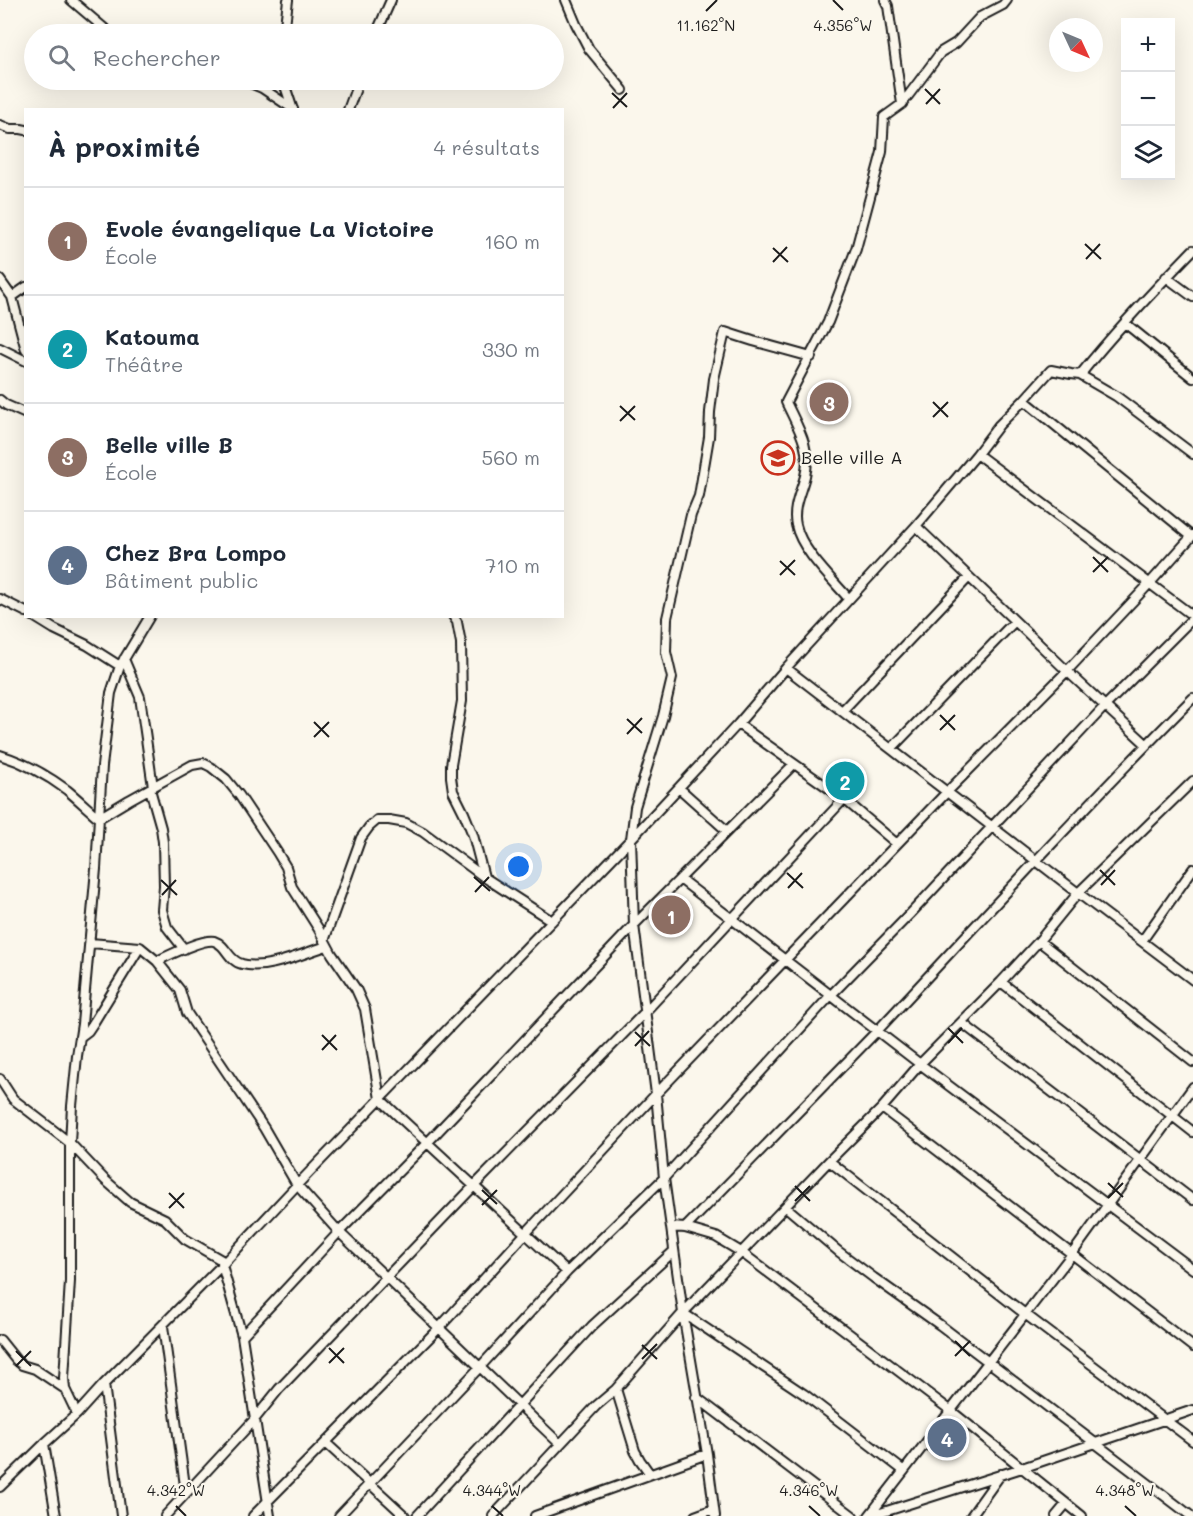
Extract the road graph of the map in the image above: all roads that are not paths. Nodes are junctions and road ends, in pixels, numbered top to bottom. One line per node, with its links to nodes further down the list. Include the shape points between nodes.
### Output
1 (71, 0): 7 (street)
2 (288, 0): 8 (street)
3 (391, 0): 9 (street)
4 (566, 0): 13 (street, via 589,49)
5 (885, 0): 14 (street)
6 (1006, 0): 14 (street, via 942,52)
7 (99, 24)
8 (285, 24)
9 (380, 24)
10 (264, 90): 15 (street)
11 (287, 90): 16 (street)
12 (355, 90): 17 (street)
13 (622, 90)
14 (902, 104): 29 (street, via 884,117 882,152 856,249)
15 (290, 108)
16 (292, 108)
17 (349, 108)
18 (0, 125): 19 (street)
19 (24, 130)
20 (1193, 250): 21 (street)
21 (1166, 277): 25 (street); 26 (street)
22 (0, 280): 24 (street)
23 (24, 288): 24 (street)
24 (12, 297): 27 (street)
25 (1193, 297)
26 (1125, 323): 31 (street); 32 (street)
27 (24, 342)
28 (0, 348): 30 (street)
29 (811, 357): 43 (street, via 786,402 806,444 807,456 796,525 803,544); 69 (street, via 725,332 714,379 699,496 667,618 666,652 672,678 635,807)
30 (24, 360)
31 (1080, 375): 34 (street, via 1051,370); 37 (street, via 1116,396)
32 (1193, 378)
33 (0, 400): 35 (street)
34 (1024, 400): 36 (street); 39 (street)
35 (24, 413)
36 (977, 454): 38 (street); 41 (street)
37 (1193, 454)
38 (916, 526): 40 (street); 43 (street)
39 (1192, 535): 41 (street)
40 (969, 576): 49 (street); 55 (street)
41 (1150, 583): 45 (street); 52 (street)
42 (0, 599): 44 (street)
43 (849, 599): 51 (street)
44 (24, 611)
45 (1193, 617): 54 (street)
46 (36, 618): 50 (street)
47 (149, 618): 50 (street)
48 (454, 618): 73 (street, via 461,643 462,701 451,777)
49 (1015, 621): 52 (street); 58 (street)
50 (122, 663): 62 (street, via 140,697); 66 (street, via 111,693)
51 (786, 668): 55 (street); 56 (street)
52 (1067, 671): 54 (street); 64 (street)
53 (1193, 698): 57 (street)
54 (1105, 706): 57 (street); 67 (street)
55 (842, 711): 58 (street)
56 (738, 724): 60 (street); 63 (street)
57 (1146, 744): 71 (street)
58 (891, 749): 64 (street)
59 (0, 755): 66 (street, via 41,774)
60 (794, 764): 65 (street); 68 (street)
61 (1193, 780): 75 (street)
62 (152, 788): 66 (street); 82 (street, via 192,765 203,763 226,779 277,852 292,887); 84 (street, via 162,828 162,910 167,927)
63 (679, 788): 68 (street); 69 (street)
64 (947, 792): 67 (street); 70 (street)
65 (844, 799): 70 (street); 76 (street)
66 (99, 818): 81 (street)
67 (991, 826): 71 (street); 89 (street)
68 (727, 831): 74 (street)
69 (632, 839): 77 (street); 78 (street)
70 (897, 844): 85 (street)
71 (1036, 860): 75 (street); 92 (street)
72 (1193, 869): 80 (street)
73 (484, 877): 77 (street); 82 (street, via 423,832 406,823 377,820 361,838)
74 (680, 879): 76 (street); 78 (street)
75 (1078, 893): 79 (street); 80 (street)
76 (731, 918): 85 (street); 90 (street)
77 (552, 921): 99 (street)
78 (634, 926): 90 (street); 103 (street)
79 (1039, 941): 88 (street); 94 (street)
80 (1142, 941): 87 (street)
81 (90, 943): 83 (street); 93 (street)
82 (326, 943): 84 (street, via 261,966 234,961 214,941); 99 (street, via 365,1009)
83 (140, 947): 86 (street); 93 (street, via 94,1022)
84 (184, 949): 86 (street)
85 (786, 960): 89 (street); 98 (street)
86 (157, 961): 108 (street, via 180,990 188,1013)
87 (1193, 980)
88 (1001, 982): 91 (street); 101 (street)
89 (831, 995): 92 (street); 107 (street)
90 (645, 1012): 98 (street); 109 (street)
91 (962, 1023): 95 (street); 105 (street)
92 (877, 1030): 95 (street); 114 (street)
93 (80, 1037): 104 (street)
94 (1193, 1062)
95 (920, 1064): 100 (street); 111 (street)
96 (0, 1079): 104 (street, via 13,1099)
97 (1193, 1087): 101 (street)
98 (657, 1094): 107 (street); 116 (street)
99 (380, 1099): 103 (street); 108 (street)
100 (882, 1108): 106 (street); 119 (street)
101 (1171, 1115): 102 (street); 105 (street)
102 (1193, 1132)
103 (428, 1142): 109 (street); 115 (street)
104 (70, 1143): 120 (street, via 130,1202 165,1219 185,1239); 134 (street)
105 (1139, 1160): 110 (street); 111 (street)
106 (829, 1161): 112 (street); 125 (street)
107 (664, 1178): 113 (street); 122 (street)
108 (297, 1185): 115 (street); 120 (street)
109 (475, 1185): 116 (street); 123 (street)
110 (1193, 1200)
111 (1108, 1205): 119 (street); 121 (street)
112 (786, 1207): 118 (street); 131 (street, via 838,1251)
113 (671, 1227): 114 (street); 117 (street)
114 (685, 1228): 118 (street, via 716,1237)
115 (339, 1232): 123 (street); 128 (street)
116 (525, 1234): 122 (street); 127 (street)
117 (674, 1251): 124 (street); 137 (street, via 592,1326)
118 (741, 1252): 124 (street); 138 (street)
119 (1072, 1254): 125 (street); 130 (street)
120 (224, 1264): 126 (street); 128 (street)
121 (1193, 1269)
122 (567, 1272): 132 (street)
123 (386, 1277): 127 (street); 141 (street)
124 (683, 1313): 135 (street); 136 (street); 150 (street, via 804,1394)
125 (1025, 1314): 131 (street); 142 (street)
126 (163, 1326): 133 (street); 155 (street)
127 (439, 1328): 132 (street); 144 (street)
128 (242, 1336): 141 (street)
129 (0, 1340): 134 (street, via 22,1365)
130 (1193, 1347)
131 (989, 1362): 138 (street); 145 (street)
132 (480, 1367): 137 (street); 153 (street)
133 (104, 1384): 140 (street); 161 (street)
134 (65, 1389): 140 (street)
135 (616, 1389): 147 (street); 151 (street, via 635,1451)
136 (696, 1396): 148 (street); 170 (street)
137 (519, 1404): 147 (street); 167 (street)
138 (950, 1410): 149 (street); 150 (street)
139 (1193, 1410): 142 (street)
140 (77, 1414): 146 (street)
141 (254, 1420): 155 (street); 156 (street)
142 (1165, 1420): 143 (street); 145 (street)
143 (1193, 1441)
144 (326, 1443): 153 (street); 156 (street)
145 (1095, 1443): 149 (street); 175 (street)
146 (44, 1444): 154 (street); 160 (street)
147 (560, 1444): 159 (street)
148 (707, 1454): 151 (street); 158 (street)
149 (1022, 1468): 152 (street); 157 (street)
150 (904, 1471): 171 (street)
151 (650, 1474): 168 (street)
152 (1001, 1474): 171 (street); 172 (street)
153 (369, 1484): 165 (street); 166 (street)
154 (0, 1487)
155 (186, 1493): 162 (street)
156 (268, 1501): 163 (street); 164 (street)
157 (1066, 1503): 173 (street); 174 (street)
158 (714, 1513): 169 (street)
159 (497, 1514)
160 (56, 1516)
161 (121, 1516)
162 (165, 1516)
163 (254, 1516)
164 (270, 1516)
165 (339, 1516)
166 (405, 1516)
167 (417, 1516)
168 (535, 1516)
169 (695, 1516)
170 (853, 1516)
171 (870, 1516)
172 (971, 1516)
173 (1056, 1516)
174 (1082, 1516)
175 (1191, 1516)

